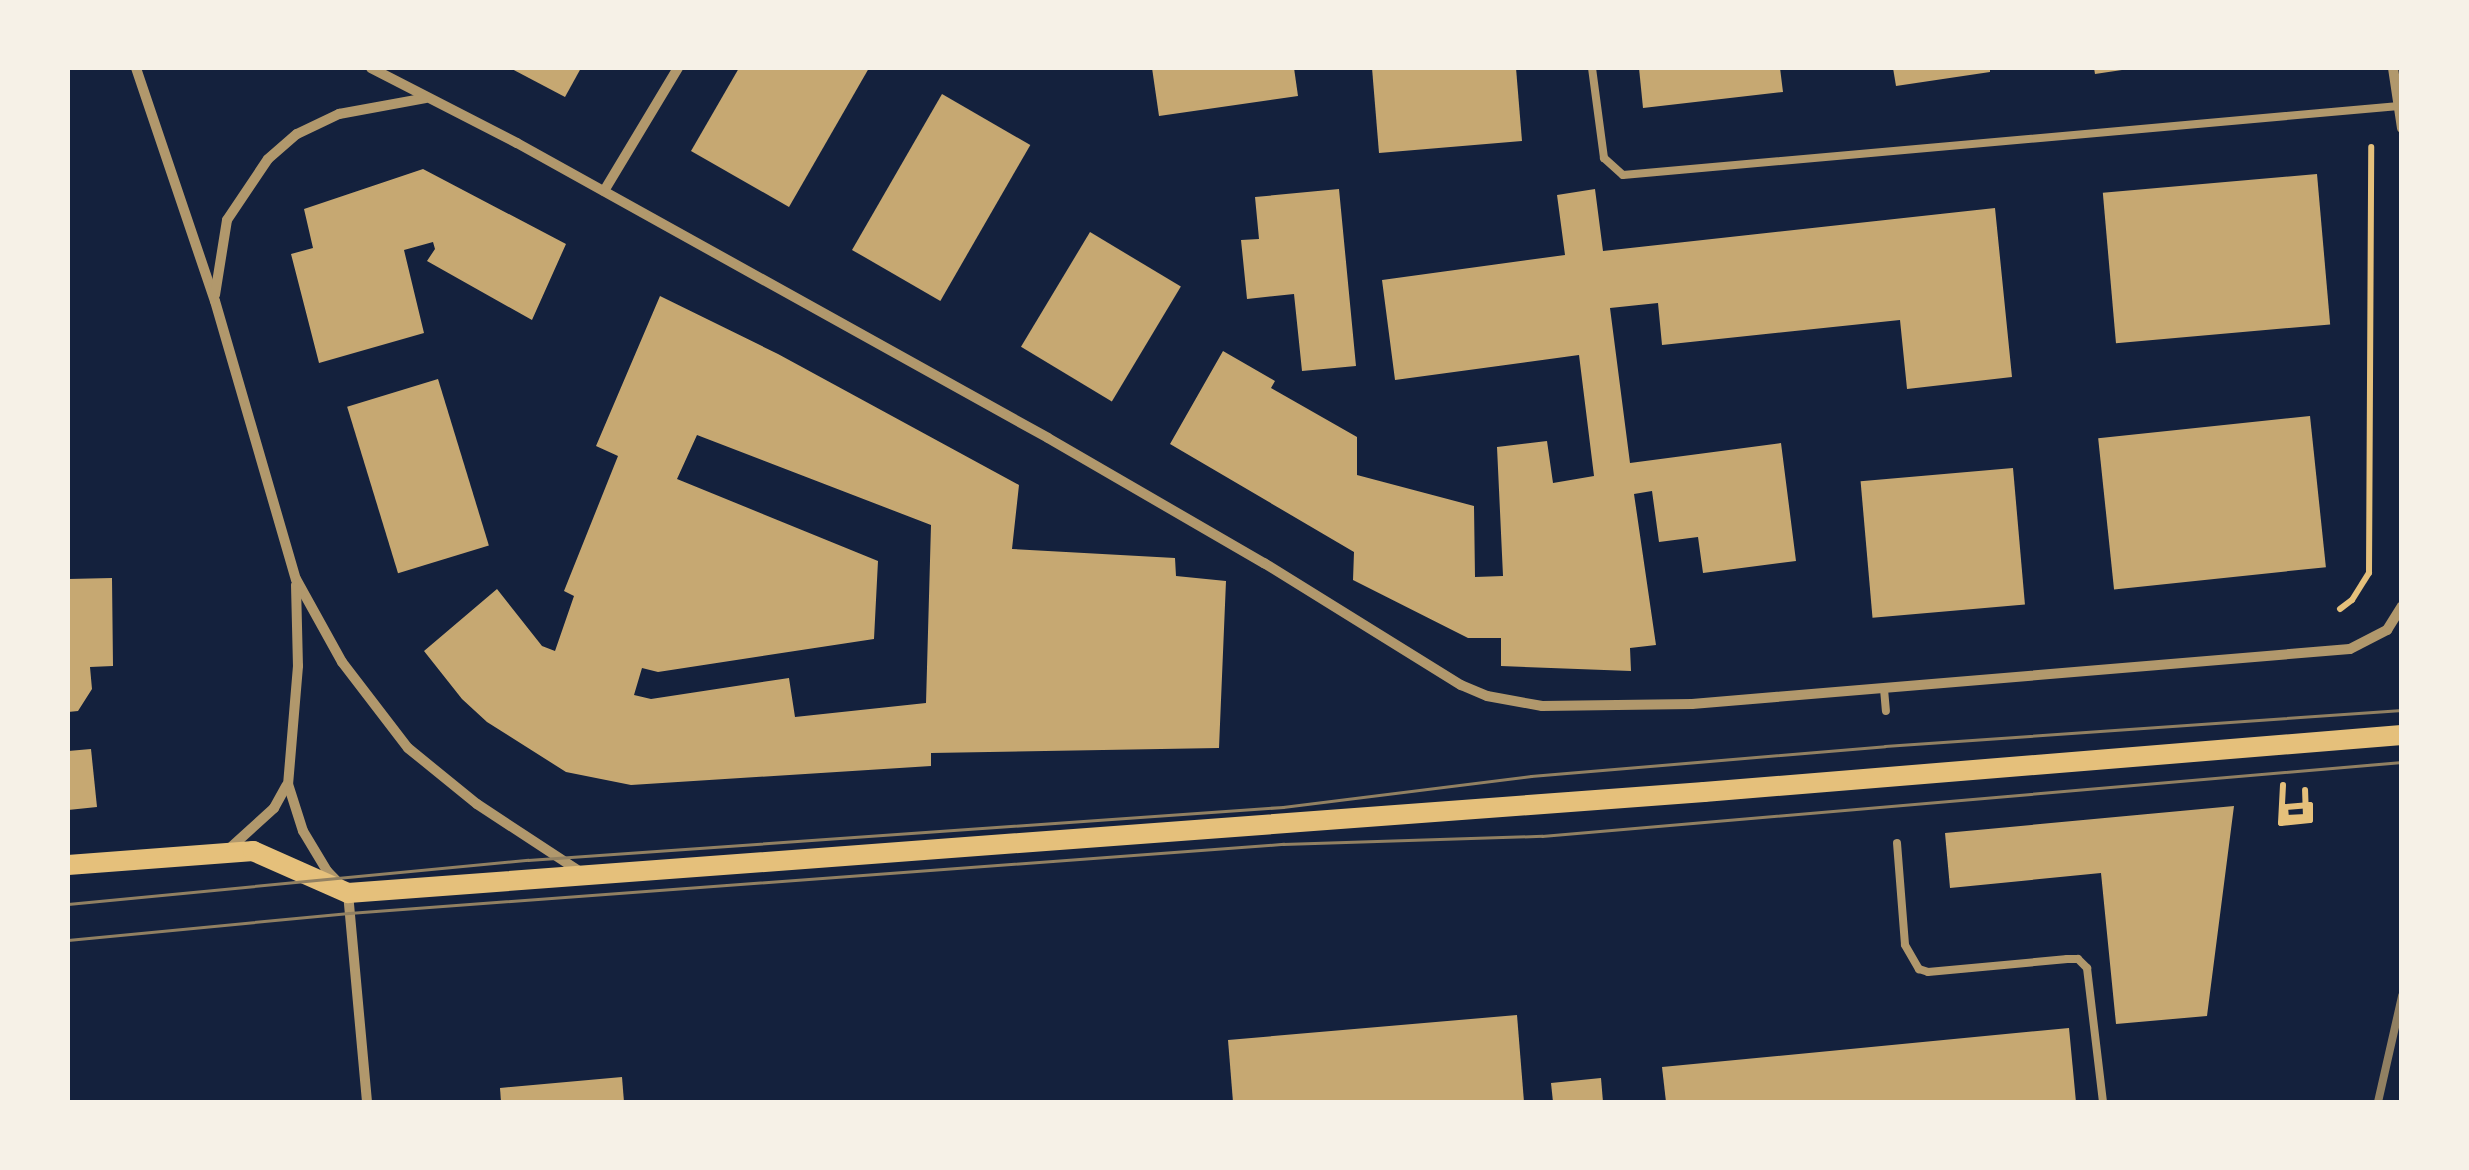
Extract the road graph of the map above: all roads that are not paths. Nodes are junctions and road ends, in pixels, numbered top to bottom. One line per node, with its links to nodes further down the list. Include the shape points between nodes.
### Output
1 (136, 68): 10 (street)
2 (370, 68): 6 (street)
3 (678, 68): 9 (street)
4 (1592, 68): 7 (lane, via 1604,158 1623,175)
5 (2393, 68): 7 (street)
6 (427, 97): 9 (street); 10 (street, via 339,114 297,134 268,158 227,220)
7 (2399, 106): 8 (street)
8 (2402, 128)
9 (604, 191): 13 (street, via 1048,438 1487,696 1542,706 1609,707)
10 (215, 301): 11 (street)
11 (296, 578): 16 (street, via 298,666); 20 (street, via 362,692 408,748 477,804)
12 (2402, 606): 13 (street, via 2387,630 2350,649)
13 (1884, 688): 14 (lane)
14 (1886, 711)
15 (2402, 735): 20 (main road)
16 (288, 784): 18 (street, via 274,808); 21 (street, via 302,832)
17 (1897, 843): 23 (lane, via 1905,946 1919,969 2067,959 2086,968)
18 (226, 851): 19 (main road); 21 (main road, via 254,851)
19 (68, 864)
20 (586, 876): 21 (main road)
21 (348, 893): 22 (street)
22 (368, 1102)
23 (2104, 1102)

